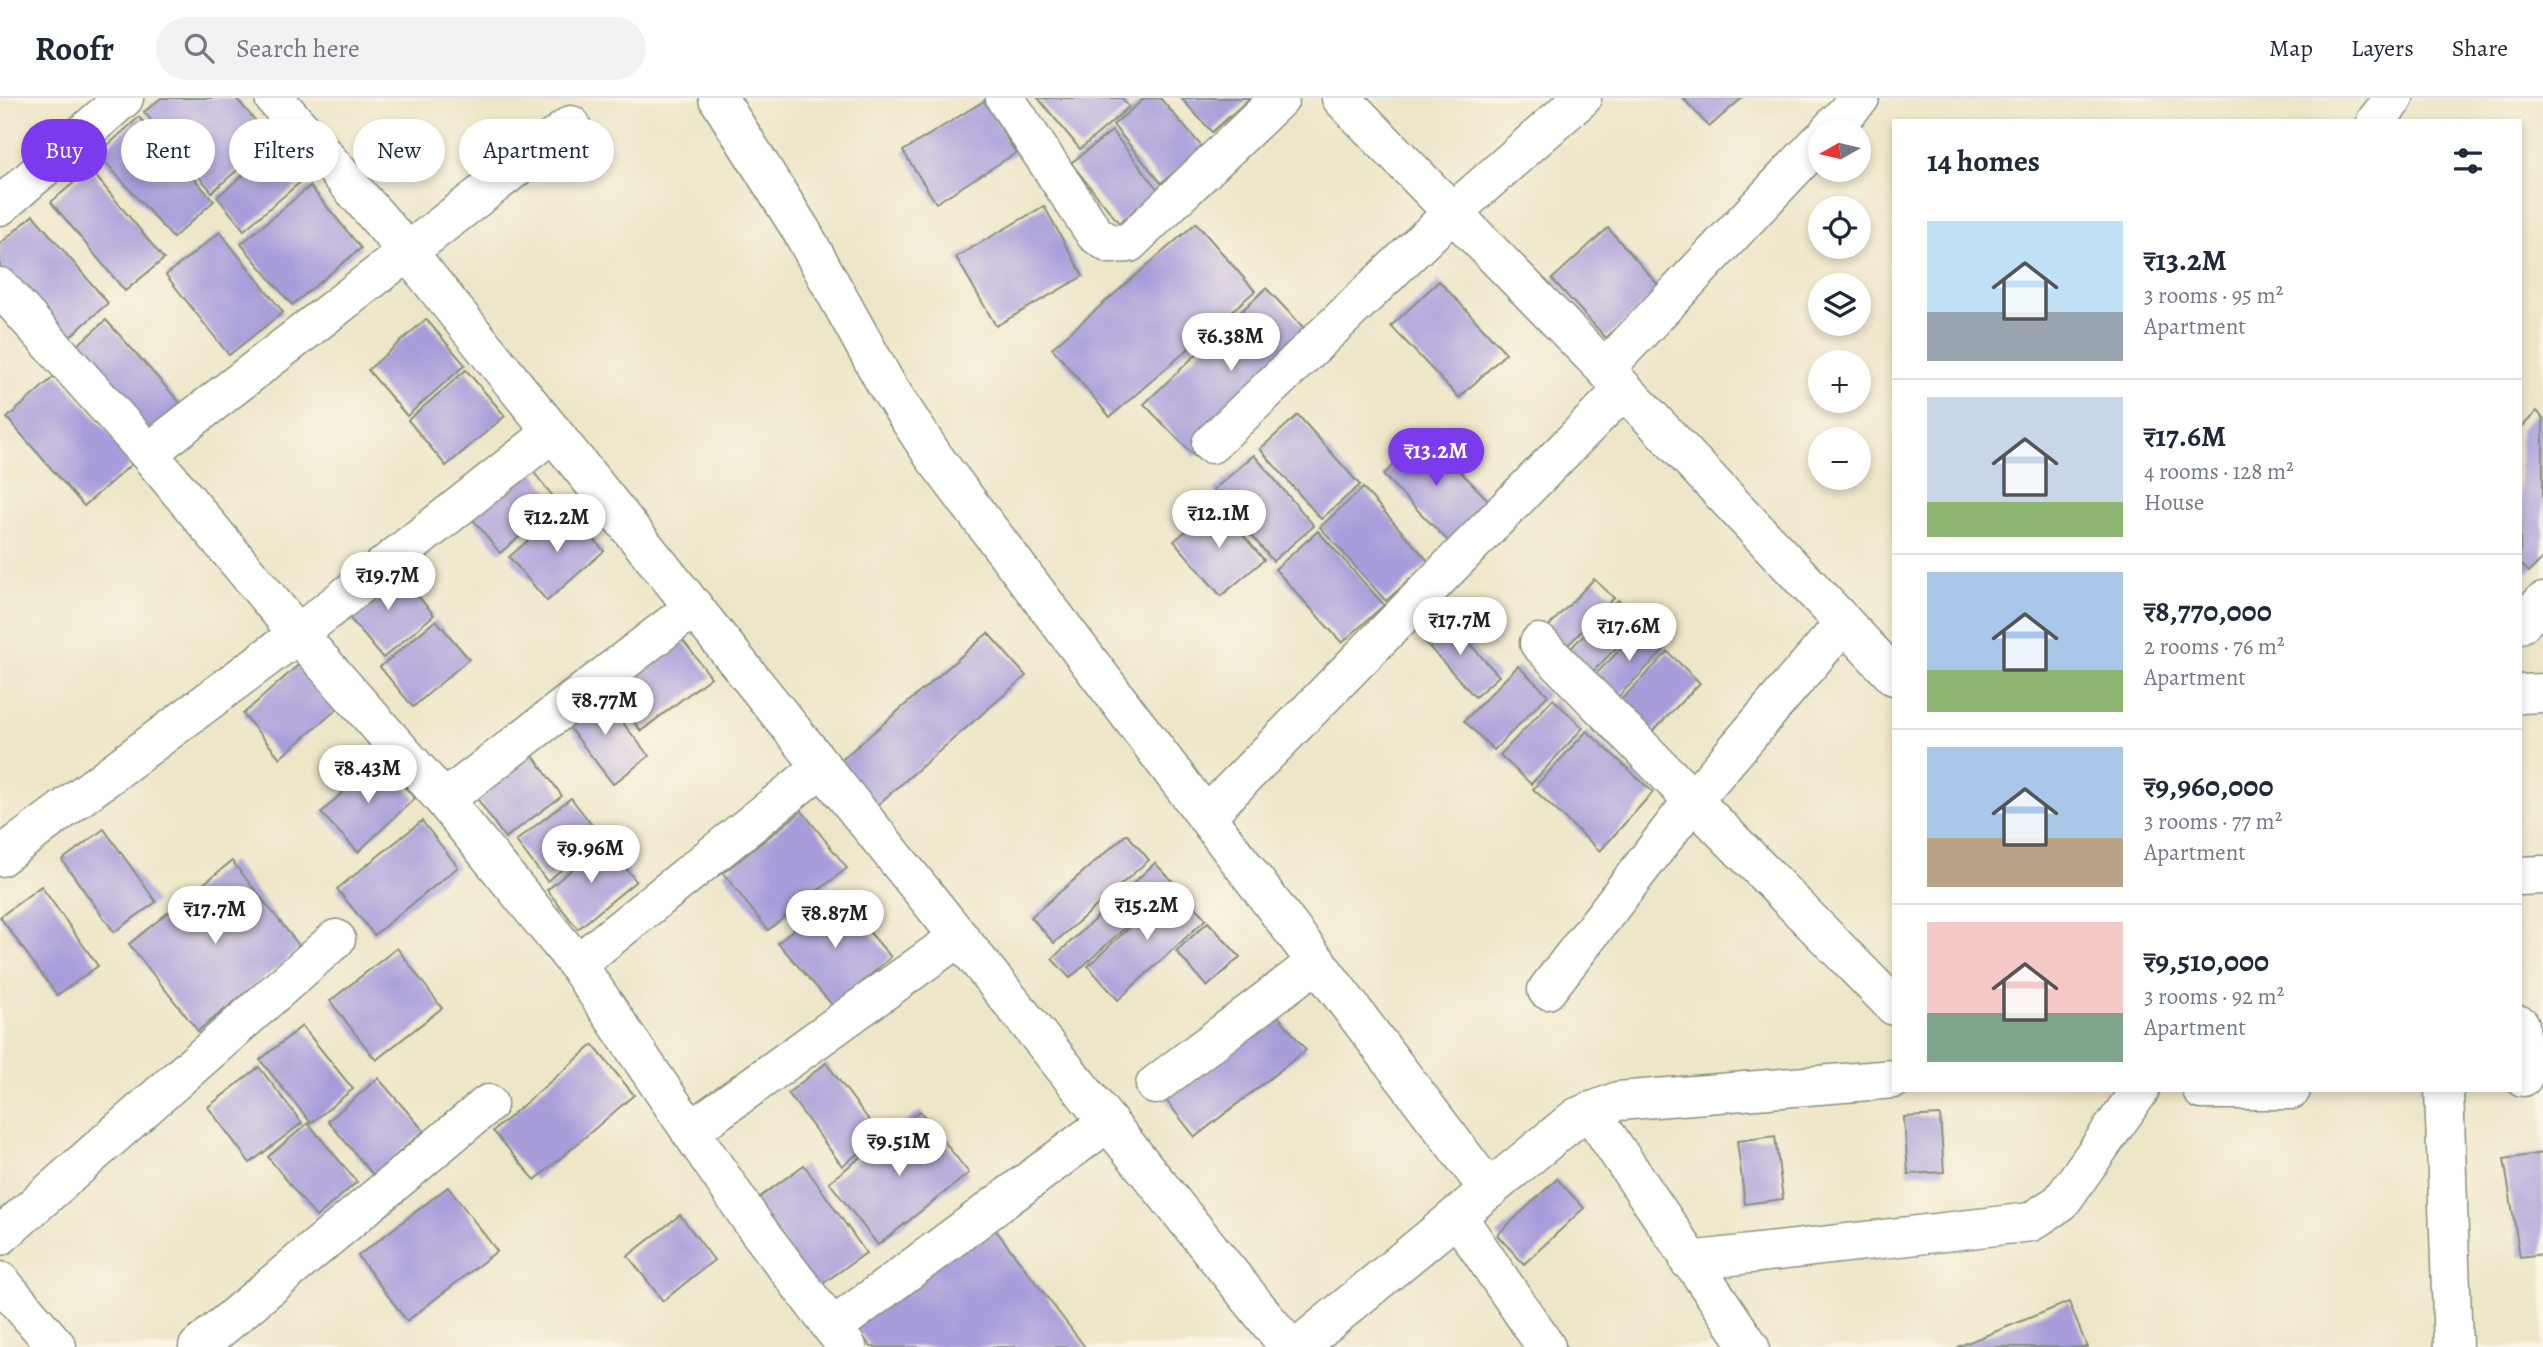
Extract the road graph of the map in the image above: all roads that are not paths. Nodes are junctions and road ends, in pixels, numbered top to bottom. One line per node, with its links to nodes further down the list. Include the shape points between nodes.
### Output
1 (124, 98): 14 (street)
2 (274, 98): 16 (street)
3 (718, 98): 34 (street, via 934,457)
4 (1004, 98): 5 (street, via 1095,234 1110,244 1129,243)
5 (1280, 98)
6 (1341, 98): 15 (street)
7 (1582, 98): 15 (street)
8 (1860, 98): 10 (street)
9 (2394, 98): 11 (street)
10 (1840, 119)
11 (2378, 119)
12 (1808, 155): 18 (street)
13 (496, 182): 16 (street)
14 (0, 206)
15 (1452, 213): 18 (street); 20 (street)
16 (406, 250): 19 (street); 21 (street)
17 (0, 287): 21 (street)
18 (1613, 380): 25 (street); 34 (street)
19 (553, 432): 23 (street); 26 (street)
20 (1211, 444)
21 (148, 453): 26 (street)
22 (2543, 602): 24 (street)
23 (694, 607): 31 (street); 33 (street)
24 (2522, 622)
25 (1844, 623): 28 (street); 32 (street)
26 (298, 634): 33 (street); 35 (street)
27 (1539, 643): 32 (street)
28 (1892, 674)
29 (2543, 693): 30 (street)
30 (2522, 694)
31 (822, 767): 38 (street); 41 (street)
32 (1694, 799): 42 (street); 43 (street)
33 (443, 800): 41 (street)
34 (1206, 816): 40 (street)
35 (0, 857)
36 (2543, 875): 37 (street)
37 (2522, 876)
38 (959, 937): 52 (street); 53 (street)
39 (336, 939): 56 (street)
40 (1317, 962): 47 (street); 54 (street)
41 (577, 964): 53 (street)
42 (1547, 990)
43 (1892, 1004)
44 (2522, 1037): 45 (street)
45 (2529, 1077)
46 (1892, 1079): 51 (street, via 1618,1101)
47 (1154, 1085)
48 (2139, 1092): 57 (street, via 2061,1202 2031,1222)
49 (2445, 1092): 67 (street)
50 (488, 1104): 62 (street)
51 (1590, 1111): 54 (street); 57 (street)
52 (1108, 1122): 60 (street); 63 (street)
53 (690, 1131): 60 (street)
54 (1489, 1190): 55 (street)
55 (1457, 1216): 59 (street); 65 (street)
56 (0, 1236)
57 (1689, 1261): 66 (street)
58 (0, 1281): 61 (street)
59 (1335, 1335): 64 (street)
60 (839, 1337)
61 (57, 1347)
62 (198, 1347)
63 (1289, 1347)
64 (1298, 1347)
65 (1546, 1347)
66 (1750, 1347)
67 (2453, 1347)

